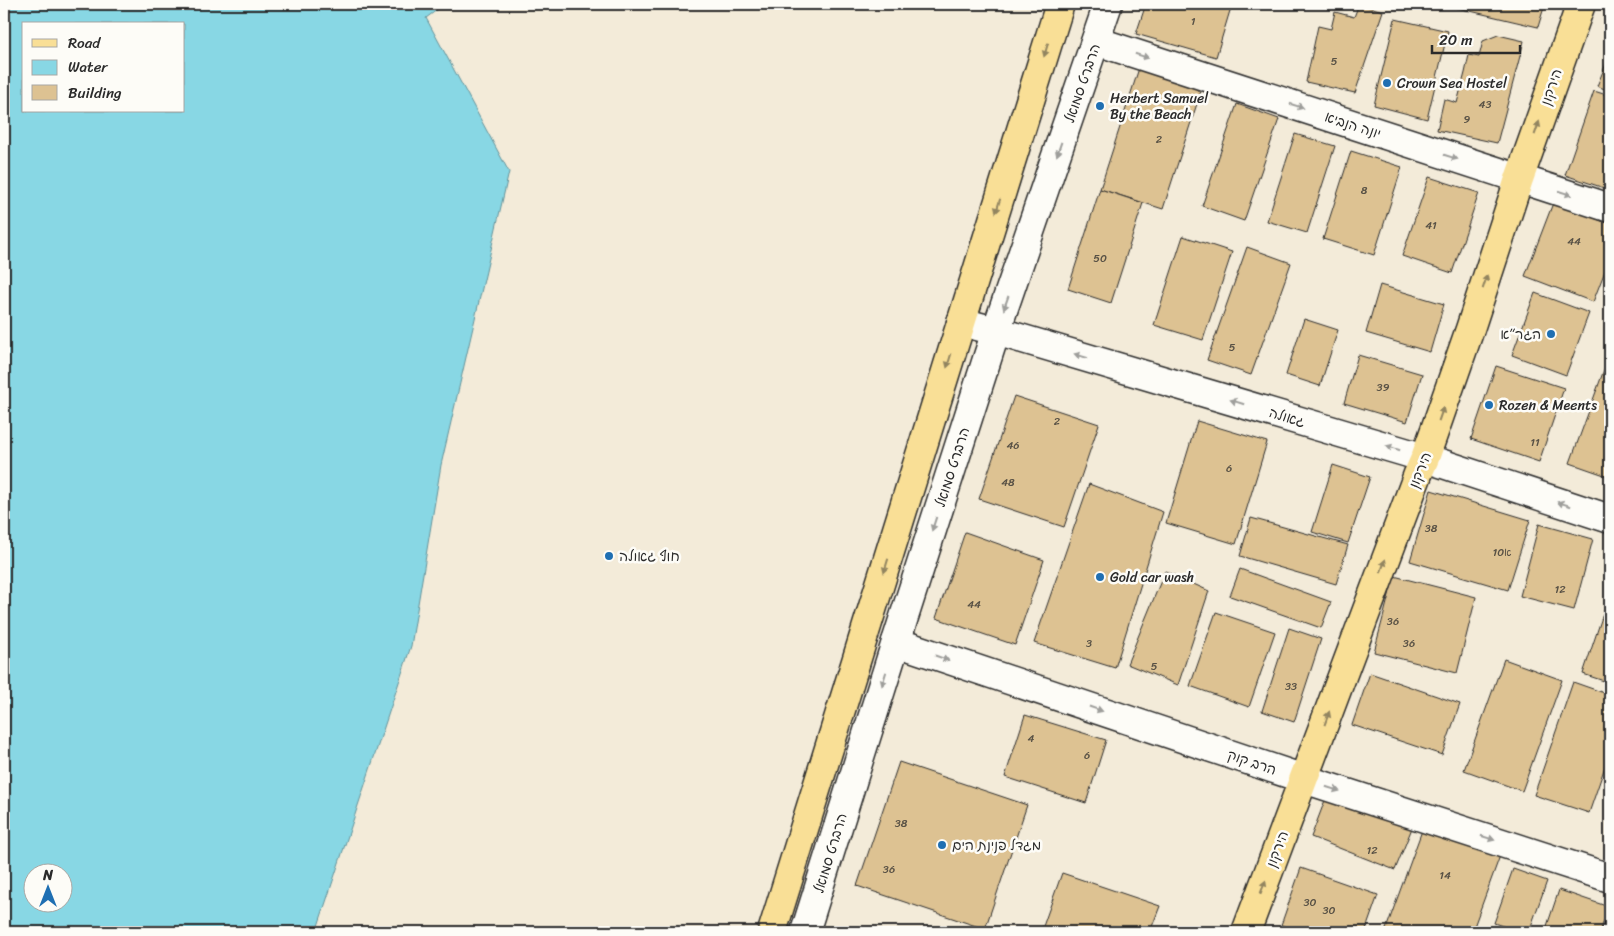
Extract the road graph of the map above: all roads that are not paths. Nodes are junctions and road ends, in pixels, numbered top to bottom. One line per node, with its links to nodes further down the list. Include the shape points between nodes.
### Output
1 (1060, 4): 7 (main road, one-way to 7)
2 (1108, 4): 4 (street, הרברט סמואל)
3 (1581, 4): 5 (main road, הירקון, one-way to 3)
4 (1096, 41): 5 (street, יונה הנביא, one-way to 5); 8 (street, הרברט סמואל, one-way to 8)
5 (1519, 179): 6 (street, יונה הנביא, one-way to 6); 9 (main road, הירקון, one-way to 5)
6 (1610, 208)
7 (961, 322): 8 (street, גאולה); 14 (main road, one-way to 14)
8 (996, 330): 9 (street, גאולה, one-way to 8); 11 (street, הרברט סמואל, one-way to 11)
9 (1425, 458): 10 (street, גאולה, one-way to 9); 12 (main road, הירקון, one-way to 9)
10 (1610, 519)
11 (896, 642): 12 (street, הרב קוק, one-way to 12); 15 (street, הרברט סמואל, one-way to 15)
12 (1304, 779): 13 (street, הרב קוק, one-way to 13); 16 (main road, הירקון, one-way to 12)
13 (1610, 878)
14 (772, 932)
15 (805, 932)
16 (1246, 932)

